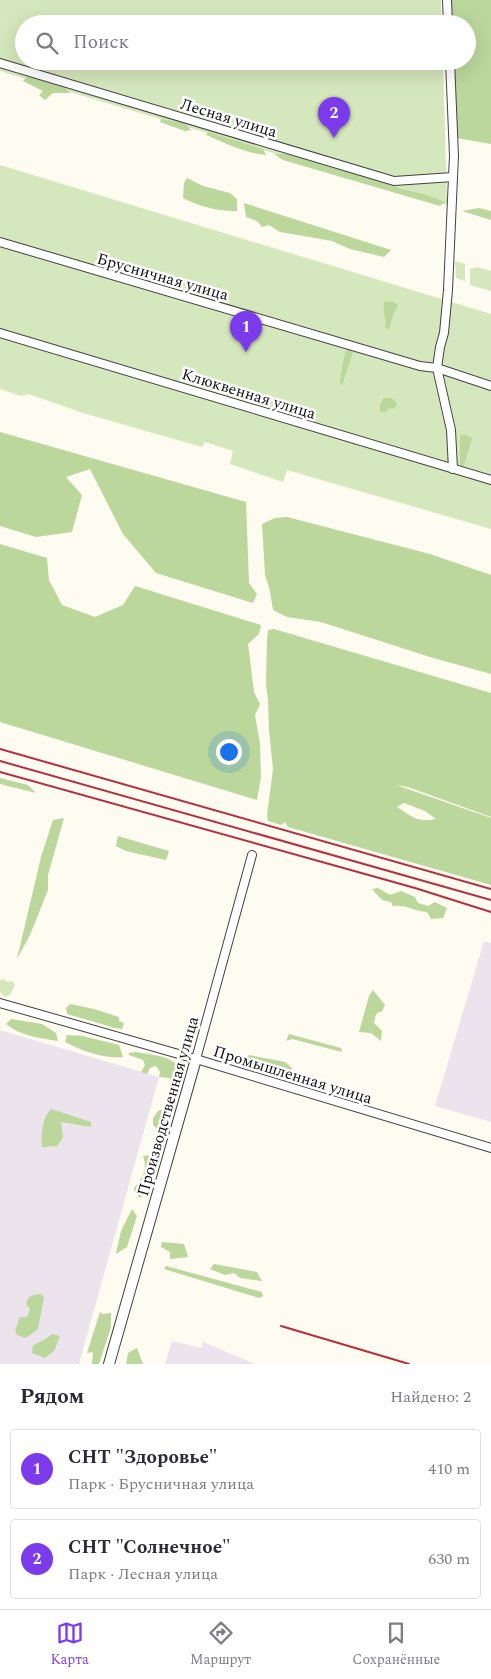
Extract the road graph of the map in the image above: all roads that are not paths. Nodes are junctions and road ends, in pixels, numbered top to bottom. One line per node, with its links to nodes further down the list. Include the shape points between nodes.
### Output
1 (447, 0): 2 (street)
2 (448, 15)
3 (0, 63): 4 (street, Лесная улица)
4 (15, 67)
5 (23, 70): 7 (street, Лесная улица, via 394,181)
6 (450, 70): 7 (street)
7 (453, 177): 10 (street, via 448,290)
8 (0, 242): 10 (street, Брусничная улица, via 410,363)
9 (0, 333): 12 (street, Клюквенная улица)
10 (438, 368): 11 (street, Брусничная улица); 12 (street, via 451,430)
11 (491, 386)
12 (453, 469): 13 (street, Клюквенная улица)
13 (491, 480)
14 (252, 855): 16 (street, Производственная улица)
15 (0, 1003): 16 (street, Промышленная улица)
16 (196, 1059): 17 (street, Промышленная улица); 18 (street, Производственная улица)
17 (491, 1148)
18 (109, 1364)

